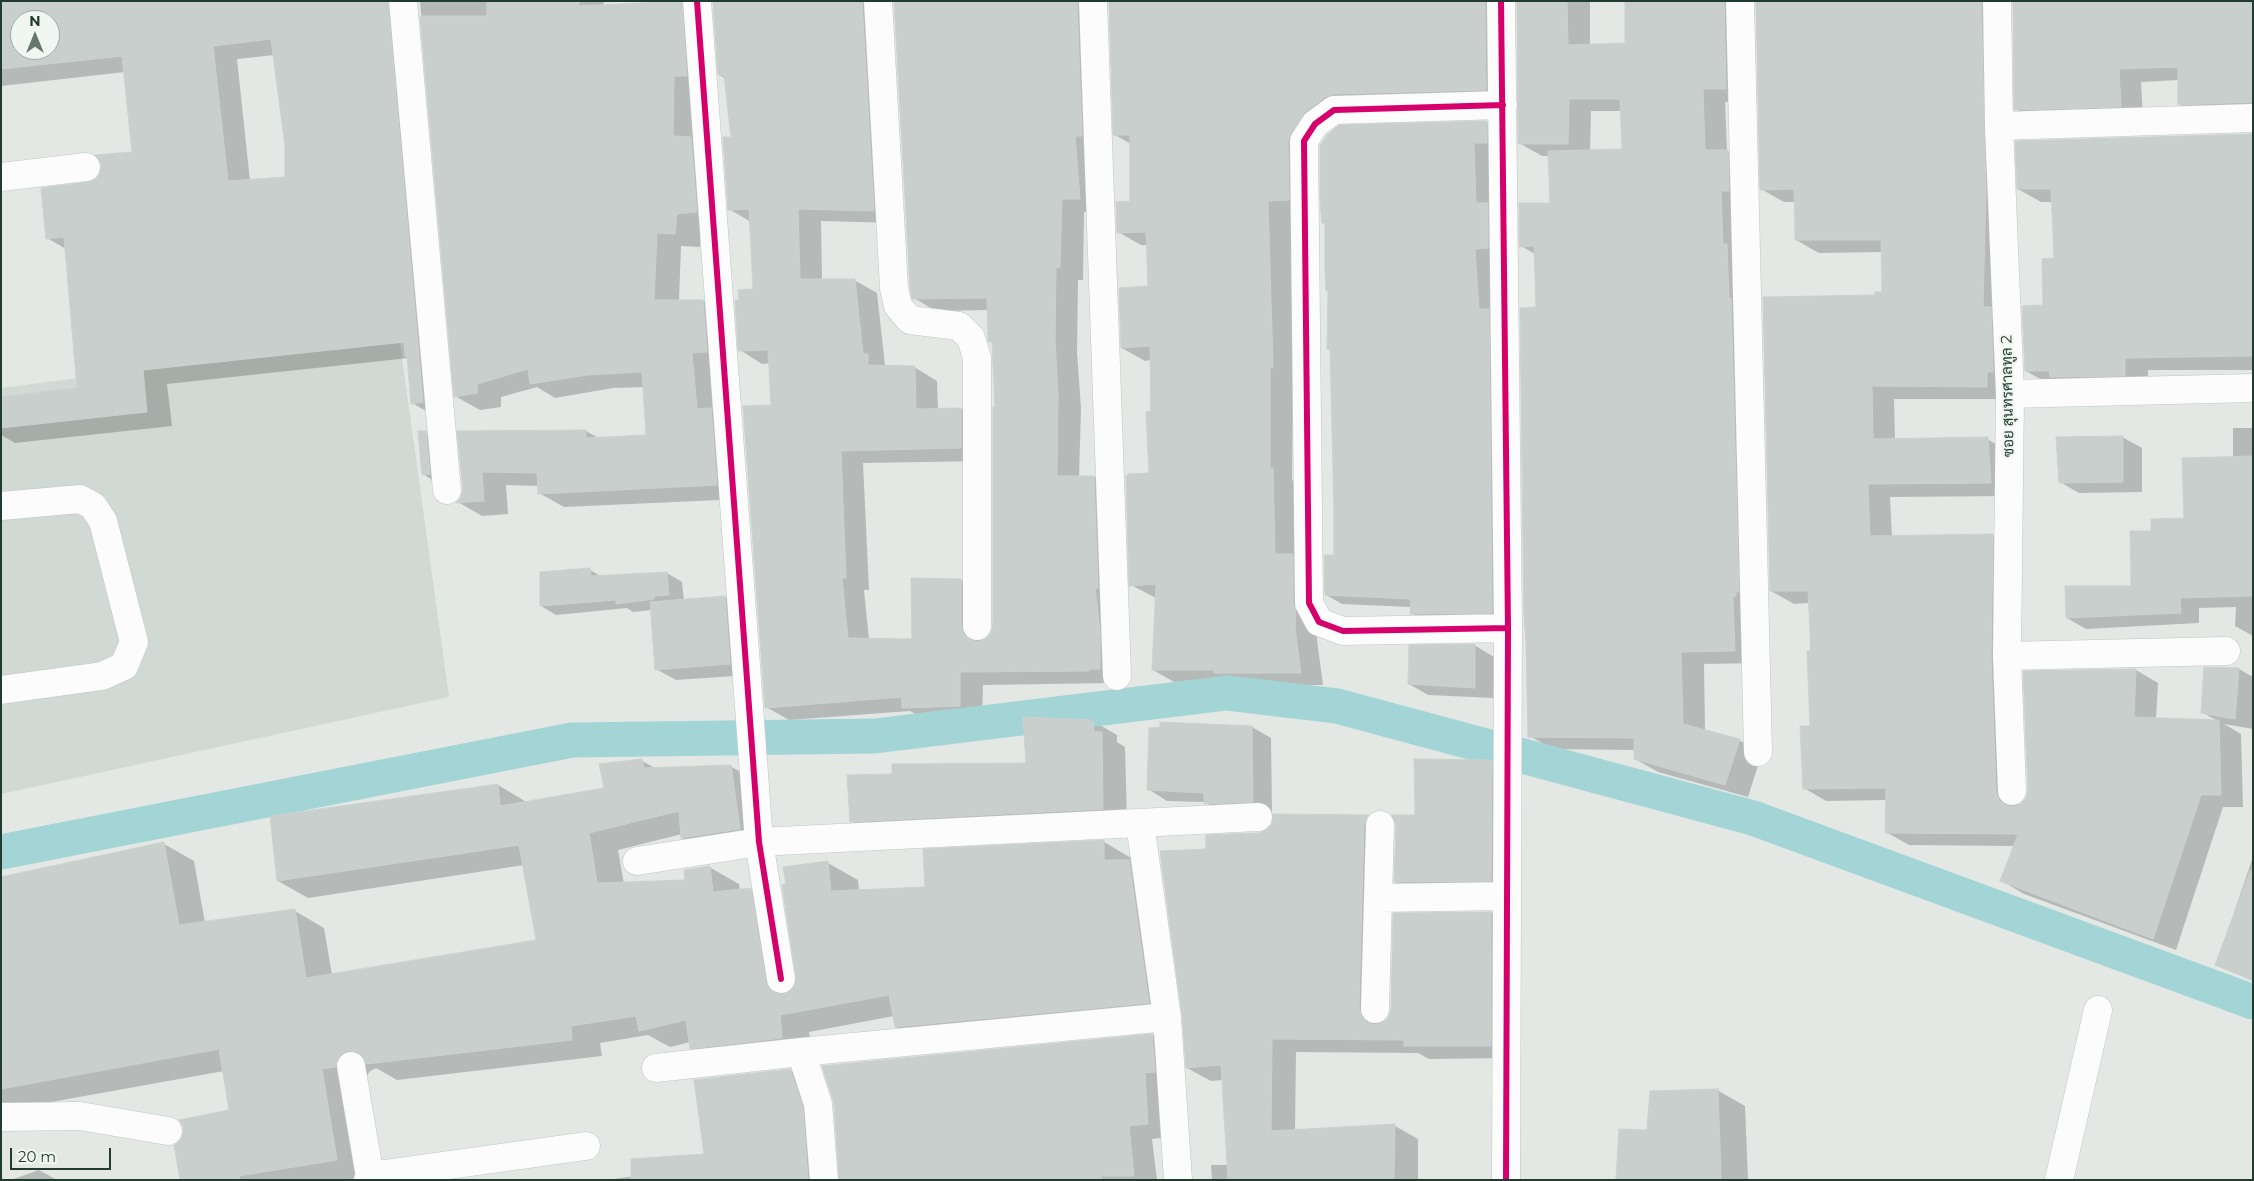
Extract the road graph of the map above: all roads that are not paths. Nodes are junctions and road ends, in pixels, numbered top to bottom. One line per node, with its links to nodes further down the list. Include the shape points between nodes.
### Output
1 (403, 1): 15 (street)
2 (697, 1): 28 (street)
3 (878, 1): 17 (street, via 894,288 898,306 910,320 959,326 971,338 977,358)
4 (1093, 1): 21 (street)
5 (1501, 1): 8 (street)
6 (1740, 1): 23 (street)
7 (1997, 1): 10 (street, ซอย สุนทรศาลทูล 2)
8 (1503, 105): 18 (street); 18 (street, via 1334,110 1315,124 1304,140 1309,603 1319,622 1343,630)
9 (2253, 118): 10 (street)
10 (1999, 126): 14 (street, ซอย สุนทรศาลทูล 2)
11 (86, 167): 12 (street)
12 (1, 177)
13 (2253, 388): 14 (street)
14 (2010, 394): 20 (street, ซอย สุนทรศาลทูล 2)
15 (447, 490)
16 (1, 506): 22 (street, via 80,499 93,506 102,521 134,642 124,666 102,676)
17 (977, 626)
18 (1508, 628): 30 (street)
19 (2226, 651): 20 (street)
20 (2007, 656): 24 (street, ซอย สุนทรศาลทูล 2)
21 (1118, 676)
22 (1, 690)
23 (1758, 752)
24 (2012, 791)
25 (1258, 817): 26 (street)
26 (1140, 823): 28 (street); 35 (street)
27 (1380, 825): 31 (street)
28 (759, 842): 29 (street); 32 (street)
29 (636, 861)
30 (1508, 896): 31 (street); 45 (street)
31 (1378, 898): 33 (street)
32 (781, 979)
33 (1375, 1009)
34 (2098, 1010): 46 (street)
35 (1167, 1017): 36 (street); 44 (street)
36 (801, 1052): 38 (street); 43 (street, via 818,1104)
37 (351, 1066): 42 (street)
38 (656, 1068)
39 (1, 1117): 40 (street, via 80,1116)
40 (168, 1131)
41 (586, 1146): 42 (street)
42 (369, 1178)
43 (824, 1180)
44 (1178, 1180)
45 (1506, 1180)
46 (2059, 1180)

